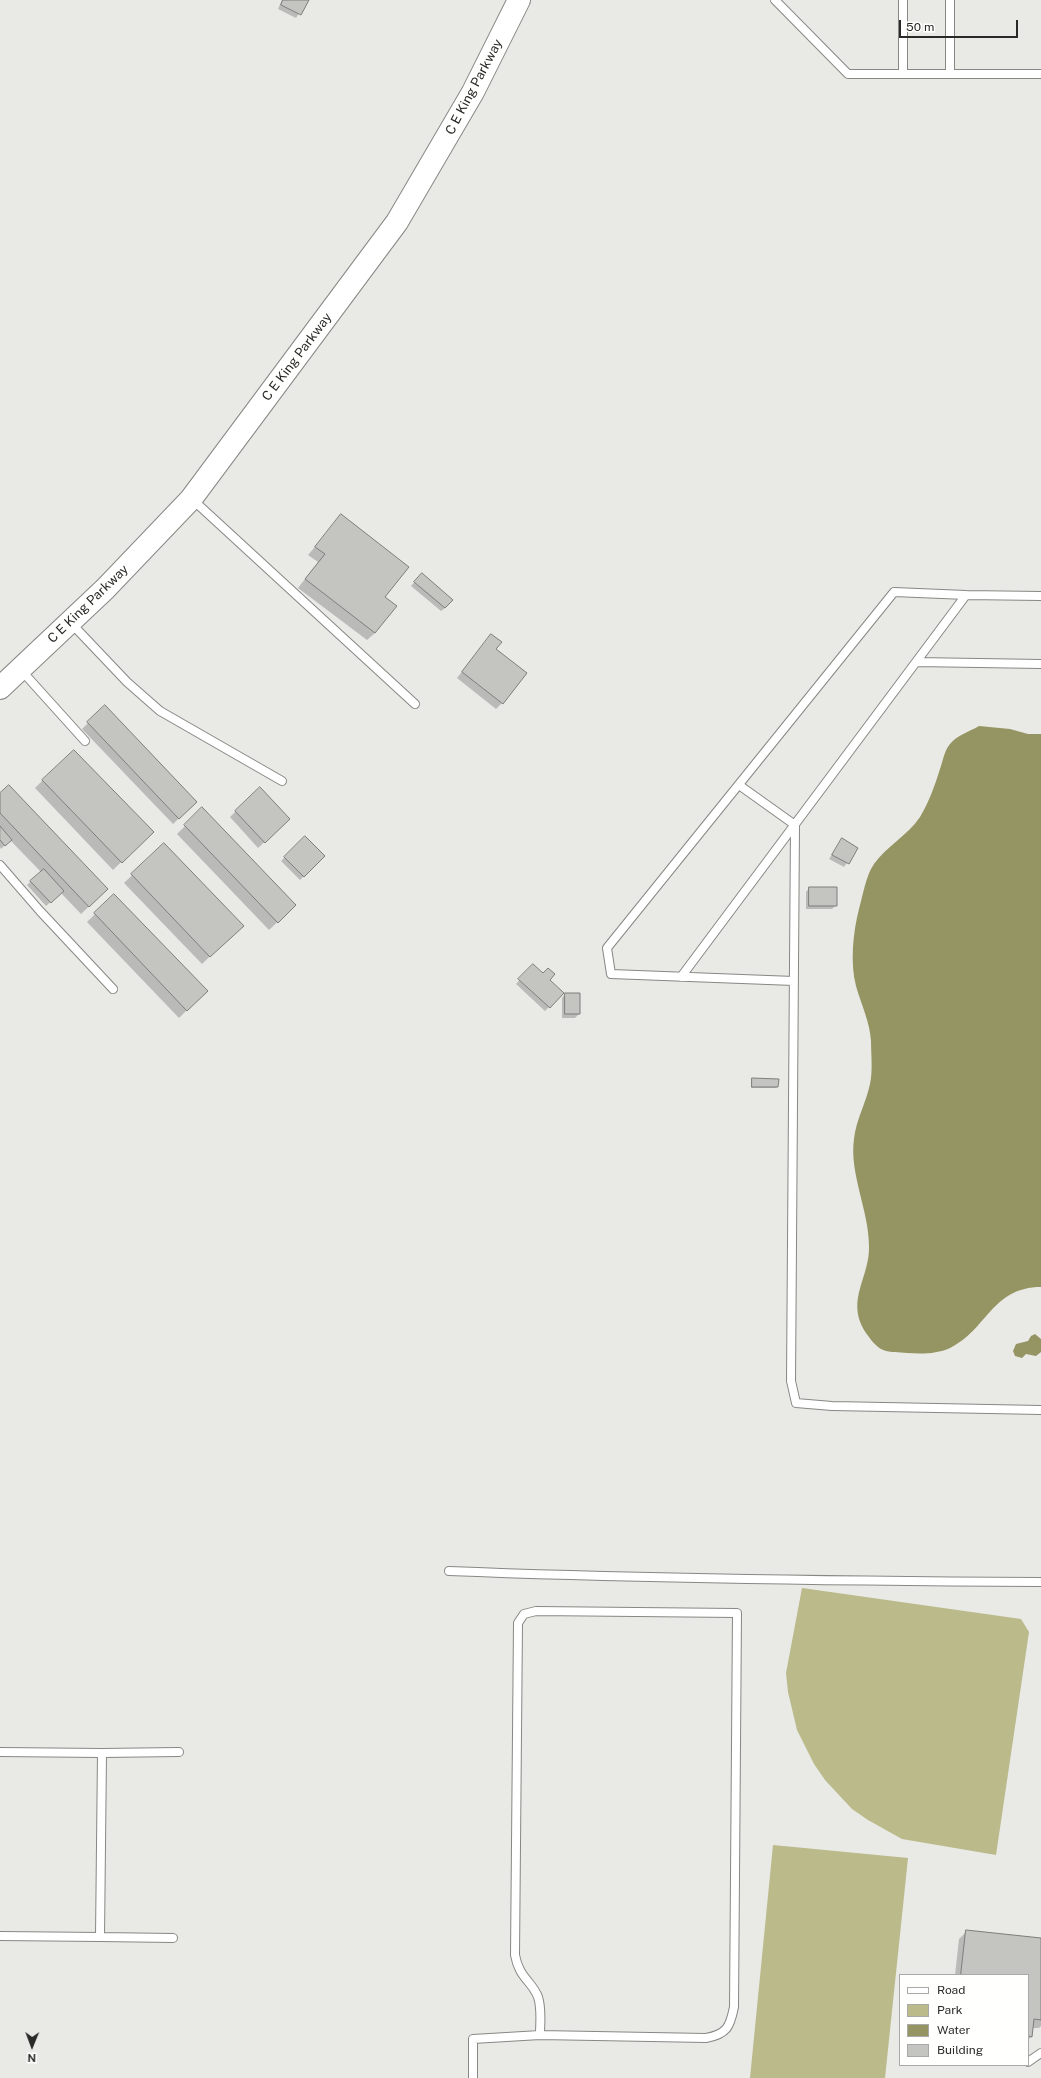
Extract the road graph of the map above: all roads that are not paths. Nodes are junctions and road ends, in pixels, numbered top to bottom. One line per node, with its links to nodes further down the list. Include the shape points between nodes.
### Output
1 (520, 0): 8 (main road, C E King Parkway, via 474,92 397,222)
2 (775, 0): 5 (lane, via 848,74)
3 (903, 0): 5 (lane)
4 (950, 0): 6 (lane)
5 (903, 74): 6 (lane)
6 (950, 74): 7 (lane)
7 (1041, 74)
8 (192, 499): 11 (main road, C E King Parkway); 16 (lane)
9 (966, 596): 10 (lane); 12 (lane); 19 (lane, via 894,592)
10 (1041, 596)
11 (70, 622): 14 (main road, C E King Parkway); 18 (lane, via 127,682 160,711)
12 (917, 662): 13 (lane); 20 (lane)
13 (1041, 664)
14 (12, 674): 15 (main road, C E King Parkway); 17 (lane)
15 (0, 688)
16 (415, 704)
17 (85, 741)
18 (282, 781)
19 (739, 785): 20 (lane); 22 (lane, via 608,948 611,974)
20 (795, 825): 22 (lane); 23 (lane)
21 (0, 865): 24 (lane)
22 (680, 977): 23 (lane)
23 (794, 981): 25 (lane, via 791,1381 796,1403)
24 (113, 989)
25 (1041, 1410)
26 (449, 1571): 27 (lane, via 617,1578)
27 (1041, 1582)
28 (0, 1752): 30 (lane)
29 (179, 1752): 30 (lane)
30 (102, 1753): 32 (lane)
31 (0, 1936): 32 (lane)
32 (100, 1937): 33 (lane)
33 (172, 1938)
34 (540, 2035): 34 (lane, via 706,2038 718,2036 726,2030 732,2020 737,1613 536,1611 524,1614 518,1623 515,1955 517,1967 537,1995 541,2008); 37 (lane, via 473,2038)
35 (1041, 2052): 36 (lane)
36 (1029, 2061)
37 (473, 2078)

